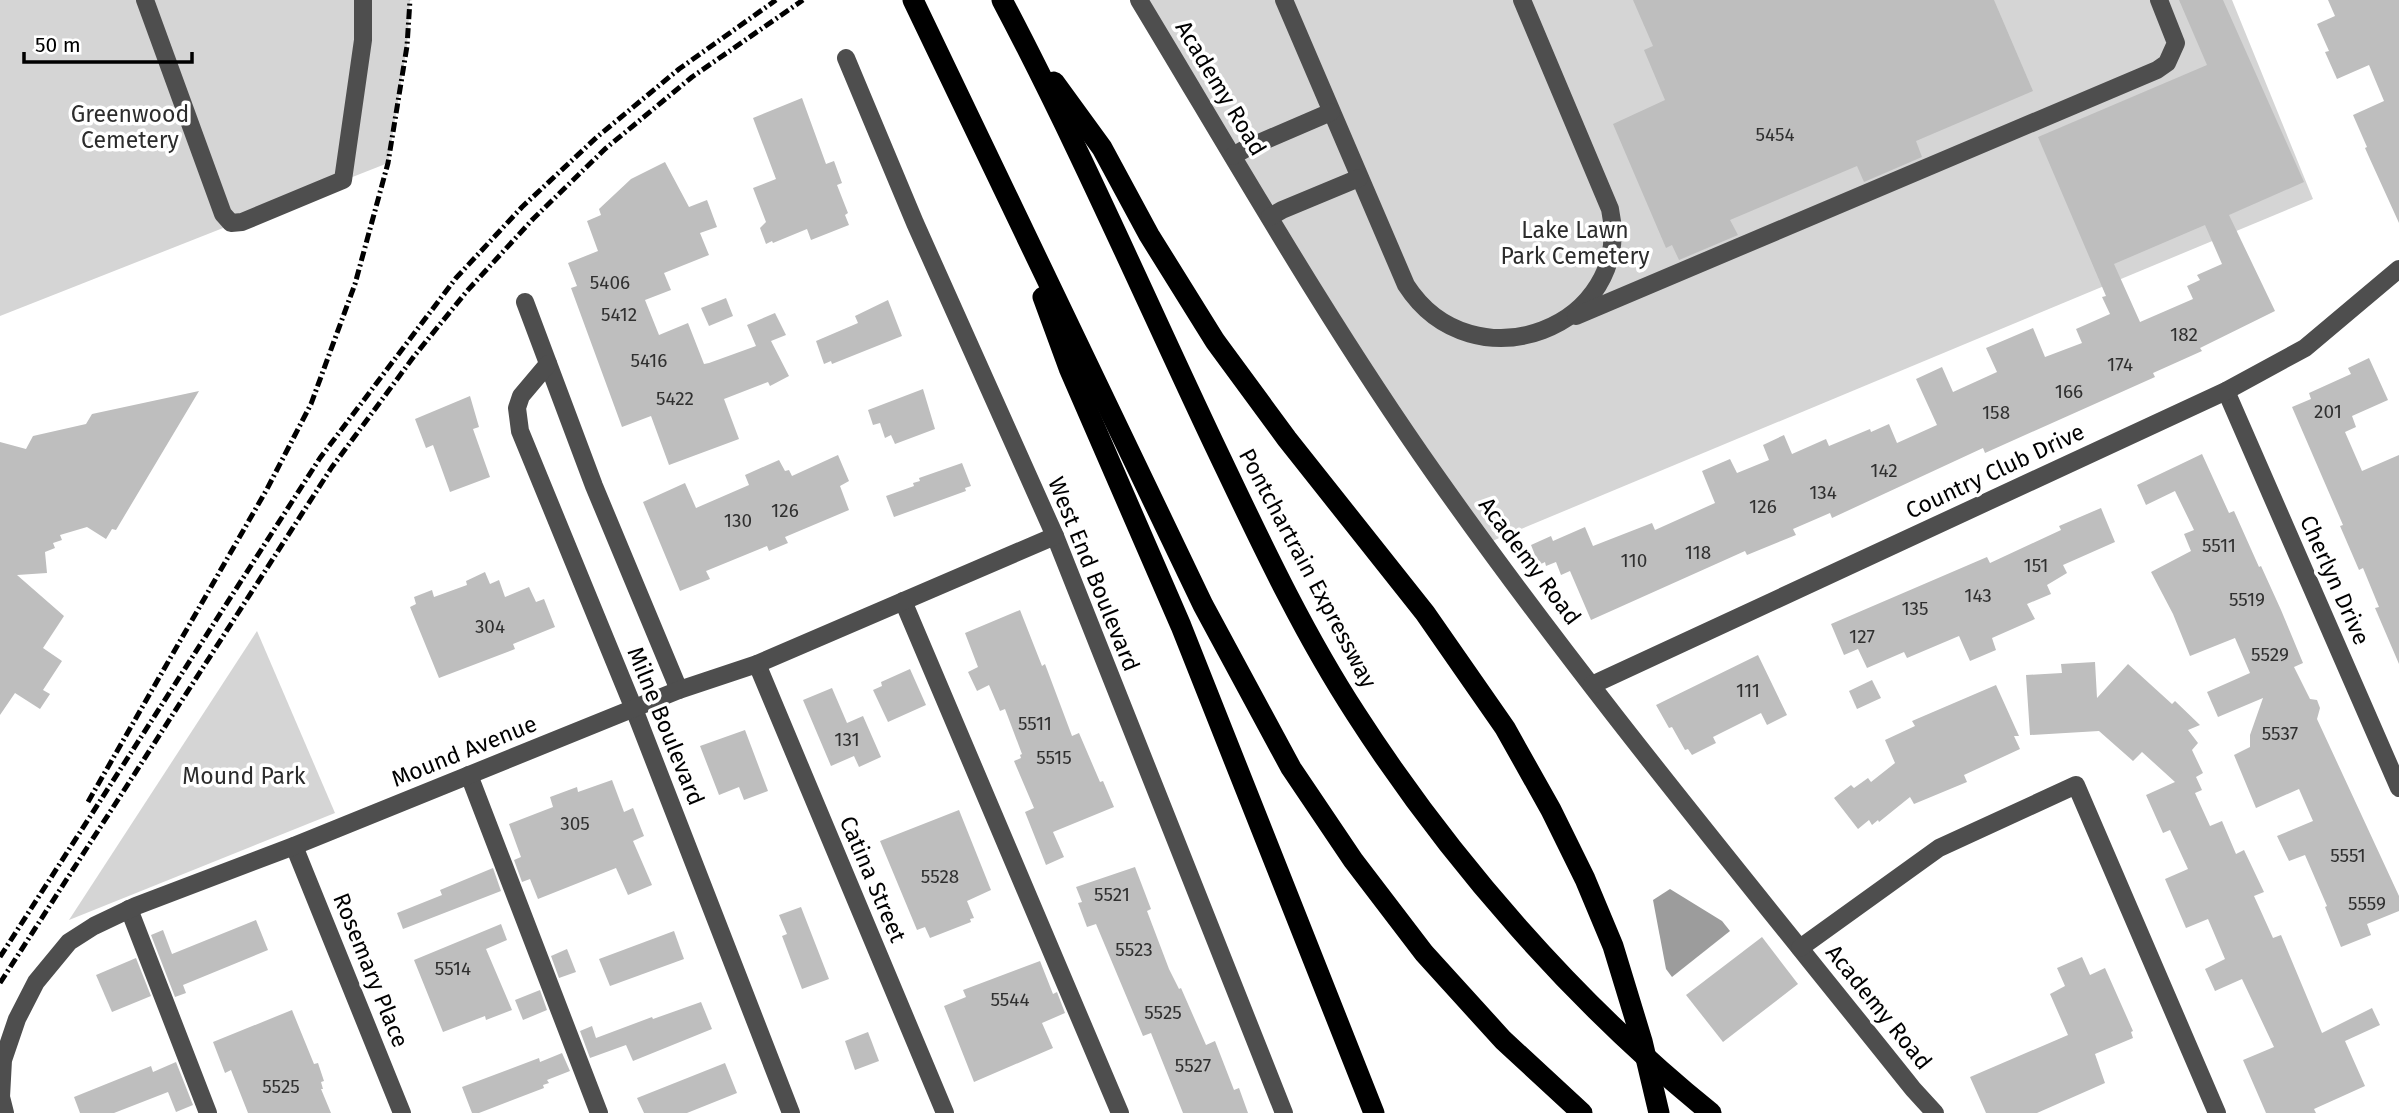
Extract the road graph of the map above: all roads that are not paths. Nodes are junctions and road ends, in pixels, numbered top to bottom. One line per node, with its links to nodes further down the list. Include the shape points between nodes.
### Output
1 (145, 0): 2 (street, via 223,214 231,223 343,180 363,40)
2 (363, 0)
3 (913, 0): 13 (highway)
4 (1003, 0): 9 (highway, Pontchartrain Expressway)
5 (1139, 0): 12 (street, Academy Road)
6 (1284, 0): 11 (street)
7 (1522, 0): 18 (street, via 1612,221 1610,249 1592,293)
8 (2160, 0): 18 (street, via 2176,43 2167,63 2157,69)
9 (1024, 41): 42 (highway, via 1102,148 1215,341 1425,613 1505,727 1551,810 1613,946); 43 (highway, Pontchartrain Expressway, via 1251,522 1307,632 1356,714 1429,817 1508,916 1609,1022)
10 (846, 58): 21 (street, West End Boulevard)
11 (1331, 112): 12 (street); 14 (street)
12 (1233, 156): 15 (street, Academy Road)
13 (990, 158): 40 (highway, via 1069,368 1181,626); 41 (highway, via 1203,605 1290,768 1424,953 1503,1040)
14 (1359, 178): 15 (street); 18 (street, via 1406,285 1439,320 1473,336 1502,340)
15 (1270, 217): 24 (street, Academy Road, via 1432,471)
16 (2399, 269): 20 (street, Country Club Drive, via 2305,348)
17 (525, 302): 19 (street, Milne Boulevard)
18 (1556, 324)
19 (548, 364): 25 (street, Milne Boulevard); 26 (street, Milne Boulevard, via 521,396 517,408 520,431)
20 (2226, 391): 24 (street, Country Club Drive); 28 (street, Cherlyn Drive)
21 (1055, 536): 22 (street, Mound Avenue); 39 (street, West End Boulevard)
22 (903, 601): 23 (street, Mound Avenue); 38 (street)
23 (757, 664): 25 (street, Mound Avenue); 37 (street, Catina Street)
24 (1592, 685): 31 (street, Academy Road)
25 (680, 690): 26 (street, Mound Avenue)
26 (634, 709): 27 (street, Mound Avenue); 36 (street, Milne Boulevard)
27 (469, 775): 29 (street, Mound Avenue); 35 (street)
28 (2399, 789)
29 (294, 846): 30 (street, Mound Avenue); 34 (street, Rosemary Place)
30 (129, 909): 32 (street, Mound Avenue, via 69,942 36,982 3,1060); 33 (street)
31 (1800, 948): 44 (street, Academy Road); 45 (street, via 1938,848 2076,785)
32 (5, 1113)
33 (208, 1113)
34 (402, 1113)
35 (598, 1113)
36 (791, 1113)
37 (945, 1113)
38 (1119, 1113)
39 (1284, 1113)
40 (1374, 1113)
41 (1582, 1113)
42 (1659, 1113)
43 (1711, 1113)
44 (1935, 1113)
45 (2217, 1113)

